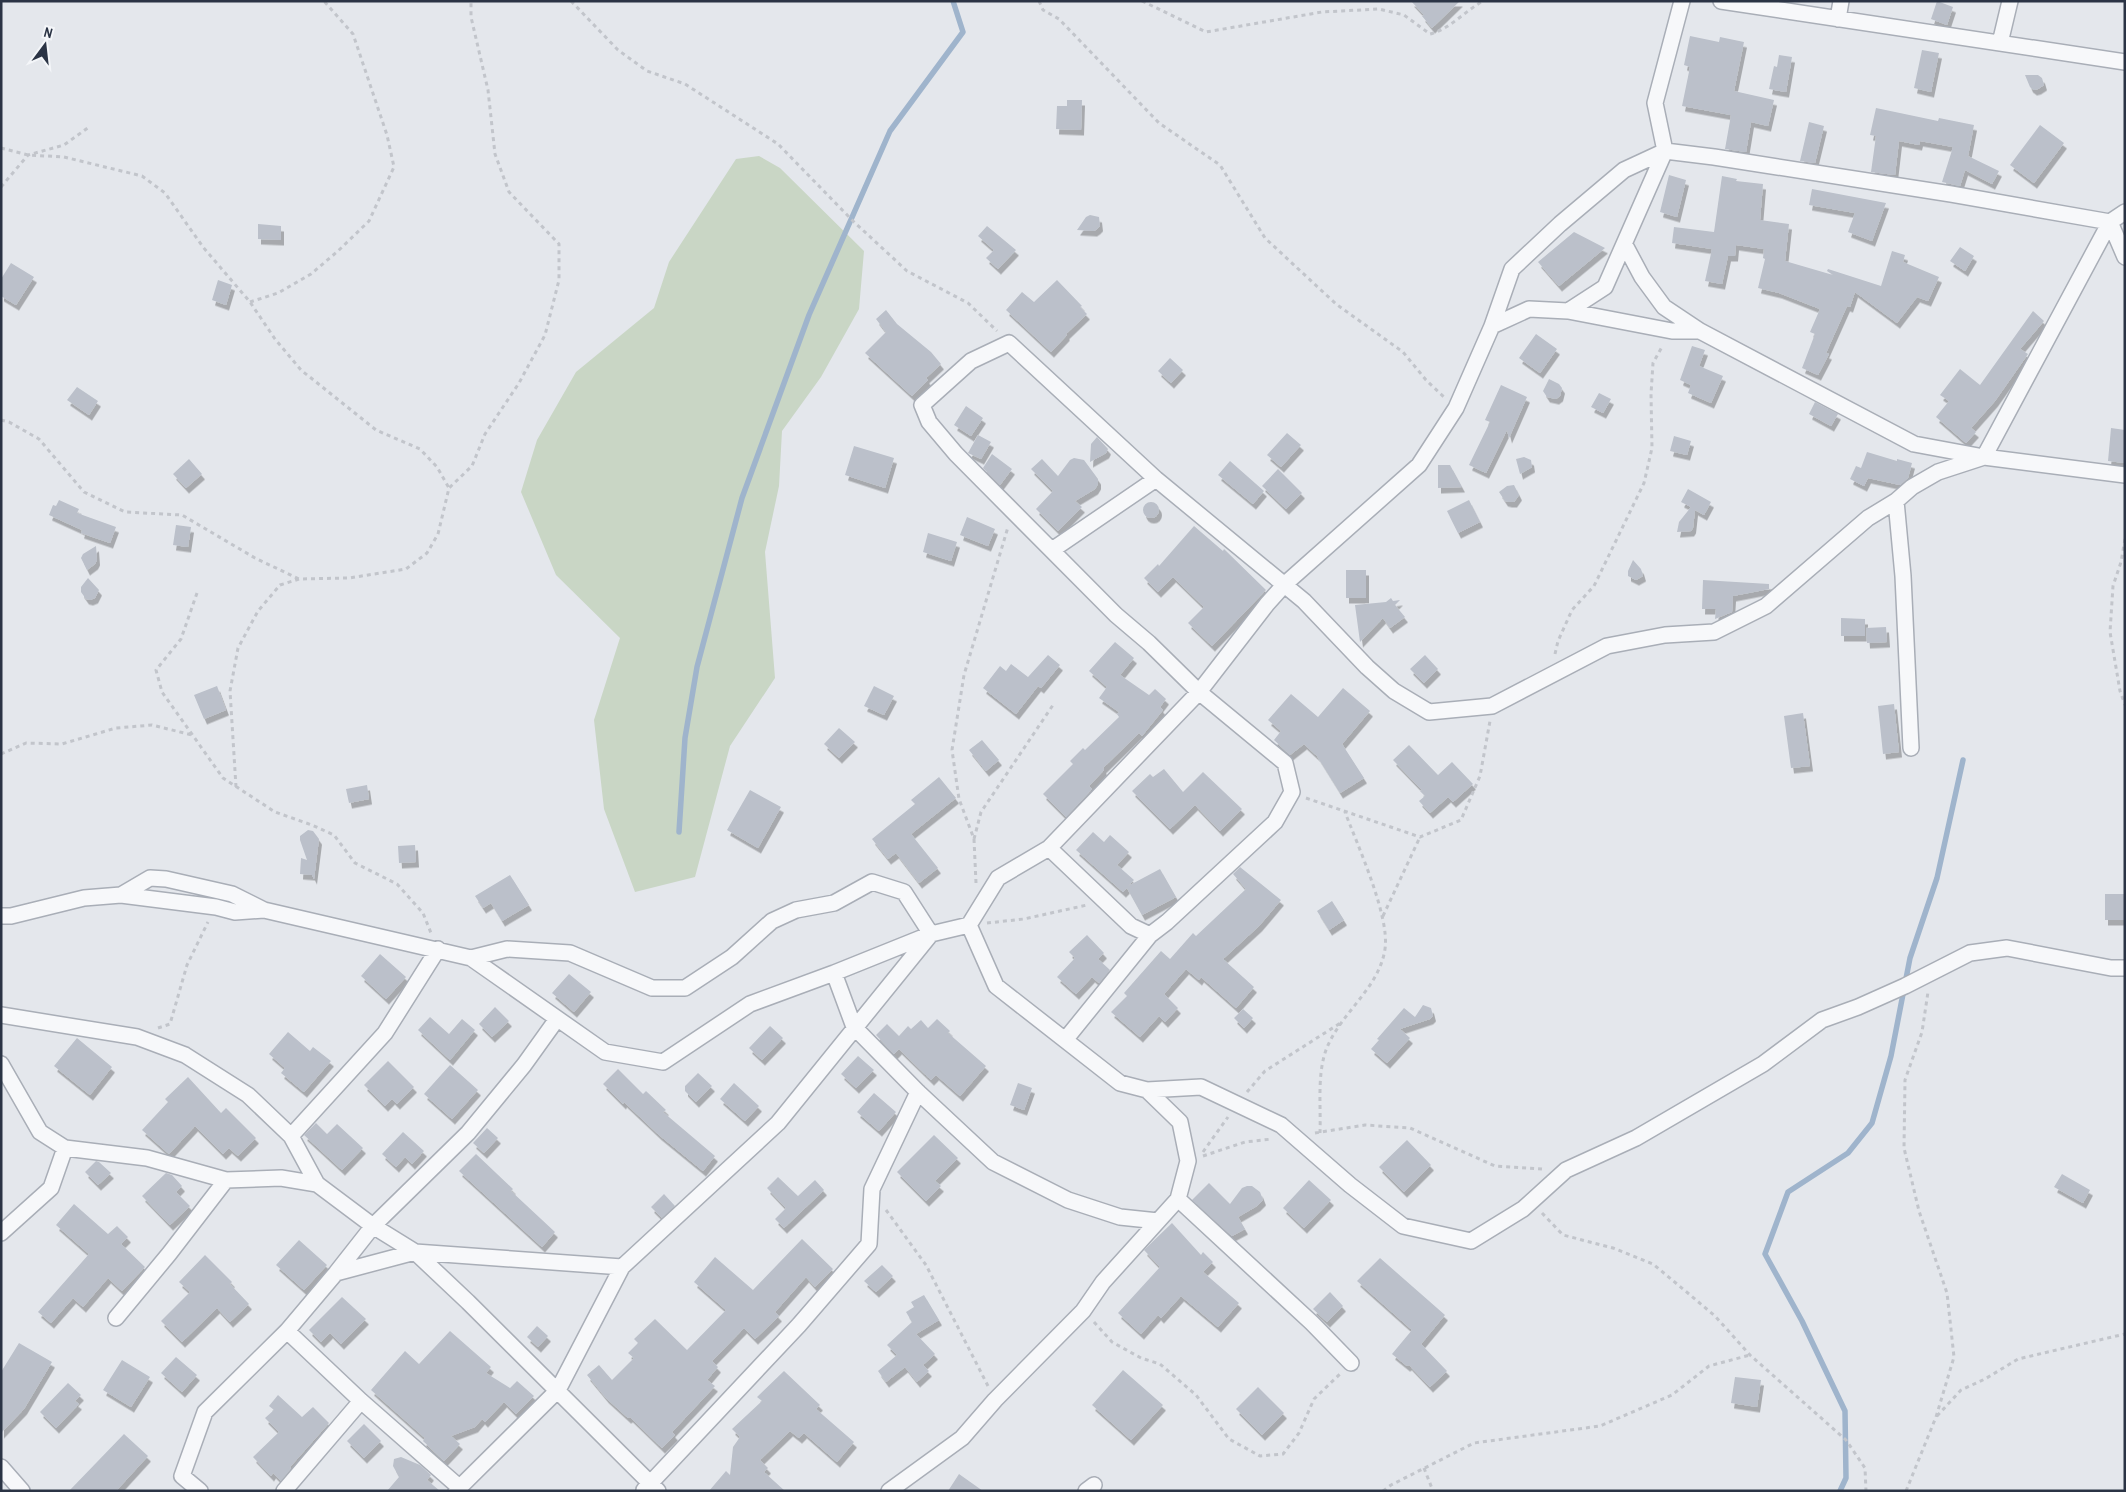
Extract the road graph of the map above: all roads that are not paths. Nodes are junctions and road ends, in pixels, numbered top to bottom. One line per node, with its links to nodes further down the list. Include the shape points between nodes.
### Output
1 (1682, 1): 8 (street, via 1655,103)
2 (1721, 1): 5 (street)
3 (1841, 1): 5 (street)
4 (2010, 1): 6 (street)
5 (1838, 19): 6 (street)
6 (2000, 43): 7 (street)
7 (2125, 62)
8 (1665, 152): 10 (street, via 1941,192); 11 (street); 14 (street, via 1624,170 1512,270)
9 (2125, 212): 10 (street)
10 (2110, 222): 12 (street); 16 (street)
11 (1625, 245): 13 (street, via 1605,287); 15 (street, via 1642,277 1664,307)
12 (2125, 257)
13 (1568, 311): 14 (street, via 1528,310); 15 (street, via 1672,331)
14 (1492, 326): 21 (street, via 1456,408 1419,465)
15 (1700, 330): 16 (street, via 1914,444)
16 (1984, 457): 17 (street); 19 (street, via 1938,472)
17 (2125, 475)
18 (1156, 479): 20 (street); 20 (street, via 1010,342 971,362 922,405 929,422 956,454); 21 (street)
19 (1896, 501): 21 (street, via 1868,518 1766,606 1714,632 1665,635 1607,646 1492,706 1429,712 1394,691 1367,667); 23 (street)
20 (1052, 550): 22 (street)
21 (1285, 584): 22 (street)
22 (1199, 692): 24 (street); 30 (street, via 1285,763 1292,792 1274,822)
23 (1911, 748)
24 (1050, 848): 28 (street, via 998,878); 30 (street, via 1131,926)
25 (121, 896): 26 (street, via 234,912); 26 (street, via 150,878 166,879 232,894); 27 (street, via 84,898)
26 (264, 910): 31 (street)
27 (1, 916)
28 (969, 925): 29 (street); 38 (street, via 996,986)
29 (931, 934): 32 (street, via 904,892 872,882 834,903 796,910 772,921 732,957 685,988 652,988 570,952 507,949); 34 (street); 37 (street)
30 (1150, 935): 38 (street)
31 (438, 949): 32 (street); 42 (street, via 385,1033)
32 (471, 958): 36 (street)
33 (2125, 968): 40 (street, via 2007,948 1970,953 1858,1008 1822,1020 1763,1064 1636,1138 1566,1170 1523,1209 1471,1241 1403,1226 1280,1125 1201,1087)
34 (834, 973): 36 (street, via 750,1004 663,1062 605,1052); 37 (street)
35 (1, 1014): 42 (street, via 137,1037 185,1054 248,1095)
36 (557, 1019): 48 (street, via 524,1065 468,1132)
37 (854, 1027): 41 (street); 51 (street, via 778,1123)
38 (1065, 1040): 40 (street, via 1120,1083)
39 (1, 1064): 43 (street, via 40,1132)
40 (1147, 1090): 46 (street, via 1180,1122 1188,1160)
41 (918, 1092): 47 (street, via 993,1162 1068,1200 1120,1217); 59 (street, via 872,1189 869,1244)
42 (291, 1136): 45 (street)
43 (65, 1148): 44 (street, via 147,1158); 49 (street, via 51,1188)
44 (226, 1180): 45 (street, via 281,1178); 53 (street)
45 (317, 1184): 48 (street)
46 (1178, 1198): 47 (street); 55 (street)
47 (1158, 1221): 64 (street, via 1103,1282 1083,1311 962,1438)
48 (373, 1226): 50 (street); 52 (street)
49 (1, 1233)
50 (415, 1252): 51 (street); 52 (street); 56 (street)
51 (622, 1267): 56 (street)
52 (336, 1274): 54 (street)
53 (116, 1318)
54 (288, 1331): 57 (street); 62 (street, via 205,1412 182,1476)
55 (1351, 1363)
56 (558, 1390): 59 (street); 60 (street)
57 (361, 1401): 60 (street); 63 (street)
58 (1, 1467): 61 (street)
59 (650, 1488)
60 (458, 1489)
61 (22, 1491)
62 (200, 1491)
63 (284, 1491)
64 (889, 1491)

